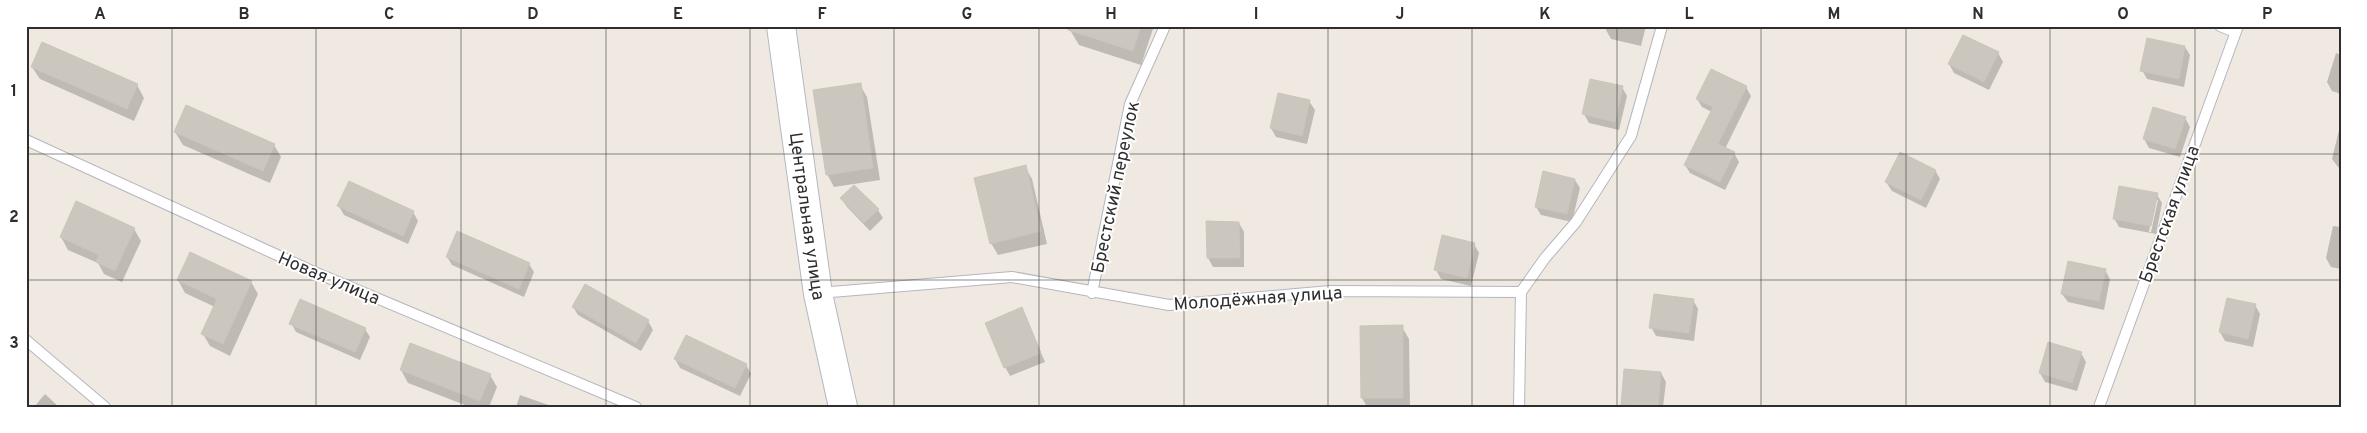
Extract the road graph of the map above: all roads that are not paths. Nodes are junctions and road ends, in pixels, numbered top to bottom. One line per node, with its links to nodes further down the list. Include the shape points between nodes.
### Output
1 (780, 26): 9 (street, Центральная улица)
2 (1165, 26): 8 (lane, Брестский переулок, via 1130,104)
3 (1662, 26): 7 (lane, via 1631,136 1576,222)
4 (2220, 26): 5 (lane)
5 (2236, 29): 11 (lane, Брестская улица)
6 (26, 140): 13 (lane, Новая улица, via 312,271)
7 (1521, 292): 8 (lane, Молодёжная улица, via 1330,291 1168,305); 15 (lane)
8 (1092, 293): 9 (lane, Молодёжная улица, via 1012,277)
9 (818, 294): 14 (street, Центральная улица)
10 (26, 340): 12 (lane)
11 (2100, 404)
12 (105, 407)
13 (636, 407)
14 (843, 407)
15 (1520, 407)

